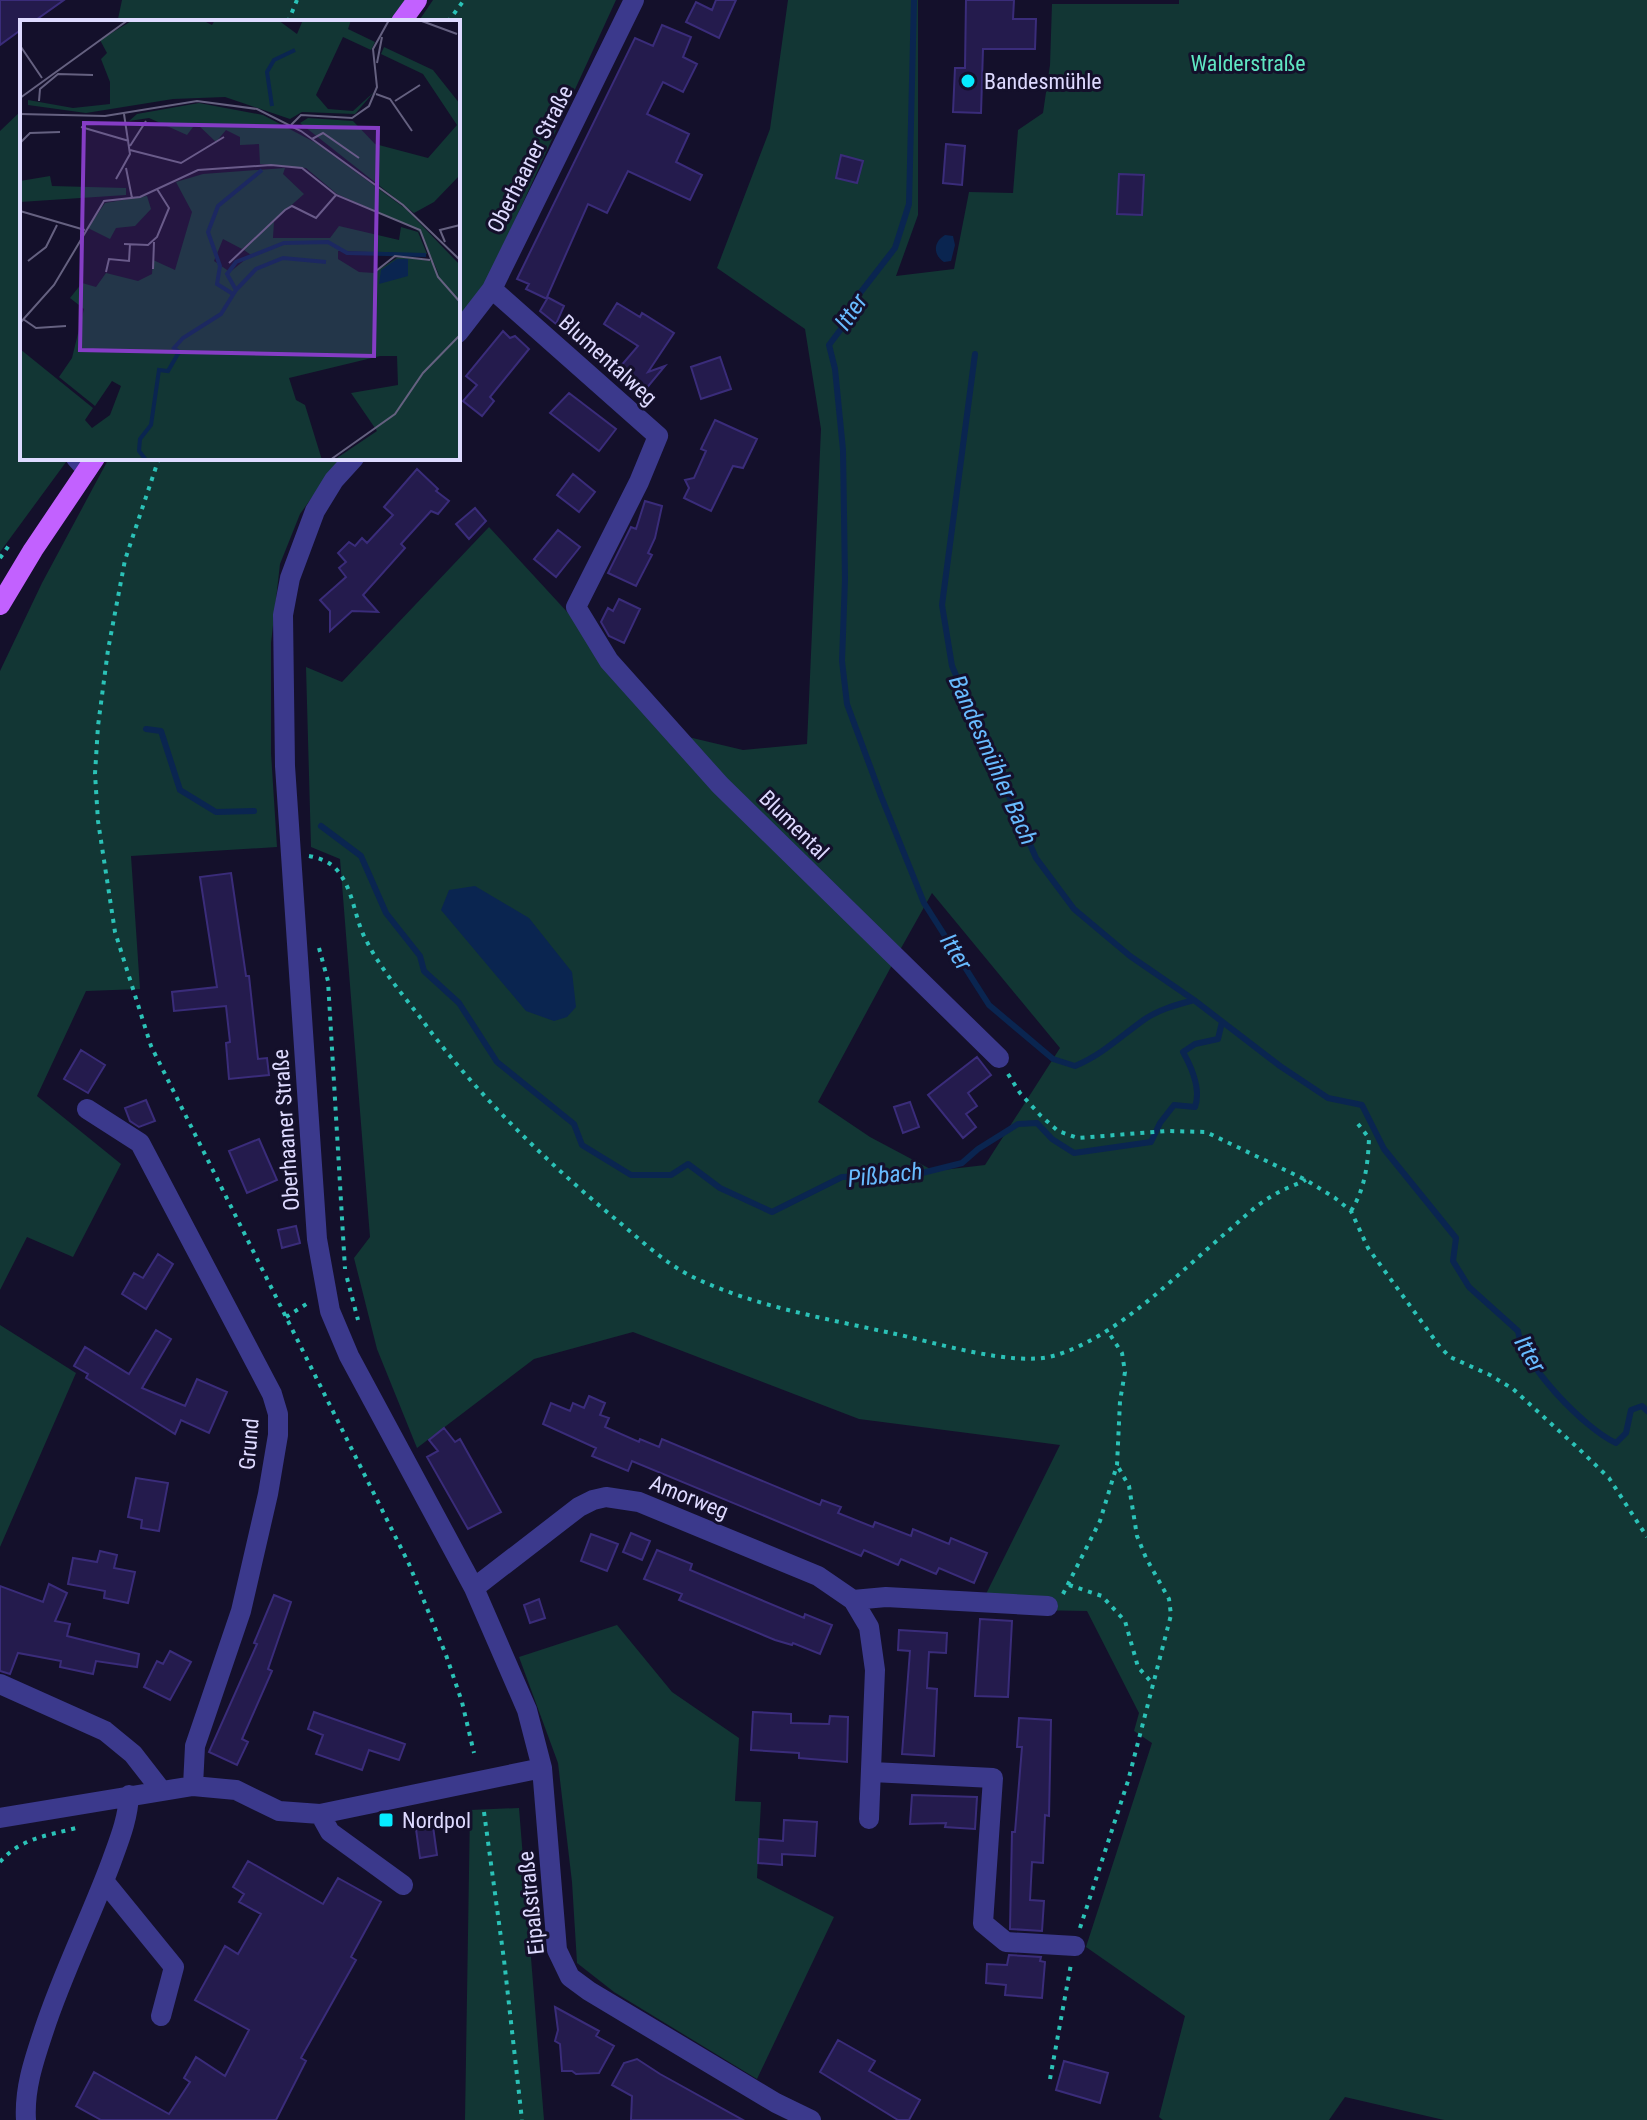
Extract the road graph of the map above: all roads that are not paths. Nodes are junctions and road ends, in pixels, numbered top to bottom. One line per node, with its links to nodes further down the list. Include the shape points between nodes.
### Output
1 (417, 0): 3 (main road)
2 (634, 0): 4 (street, Oberhaaner Straße)
3 (402, 20)
4 (492, 289): 5 (street, Oberhaaner Straße); 9 (street, Blumentalweg, via 658,436)
5 (460, 330)
6 (352, 460): 12 (street, Oberhaaner Straße, via 315,511 290,578 283,615 285,766 317,1239 326,1292 349,1356)
7 (86, 462): 8 (main road)
8 (2, 597)
9 (576, 607): 10 (street, Blumental, via 609,661 709,773)
10 (999, 1058)
11 (87, 1109): 18 (street, Grund, via 140,1143 278,1414 268,1494 245,1597 195,1746)
12 (474, 1588): 13 (street, Amorweg, via 579,1507 606,1497 639,1502 718,1534 818,1576); 16 (street, Oberhaaner Straße, via 527,1710)
13 (853, 1600): 14 (street, via 886,1597); 17 (street, Amorweg, via 873,1644)
14 (1048, 1606)
15 (0, 1684): 19 (street, via 105,1731 133,1754)
16 (542, 1768): 21 (street); 28 (street, Eipaßstraße, via 557,1950 570,1977)
17 (872, 1772): 22 (street, Amorweg); 26 (street, via 993,1778 983,1923 1006,1942)
18 (193, 1786): 19 (street); 21 (street, via 236,1790 279,1811)
19 (161, 1790): 20 (street)
20 (129, 1795): 23 (street); 24 (street, via 128,1815)
21 (320, 1814): 25 (street, via 330,1832)
22 (869, 1819)
23 (4, 1822)
24 (104, 1881): 27 (street, via 174,1967); 29 (street, via 58,1987 32,2066)
25 (403, 1885)
26 (1075, 1946)
27 (161, 2016)
28 (775, 2112): 30 (street, Eipaßstraße)
29 (26, 2120)
30 (811, 2120)

